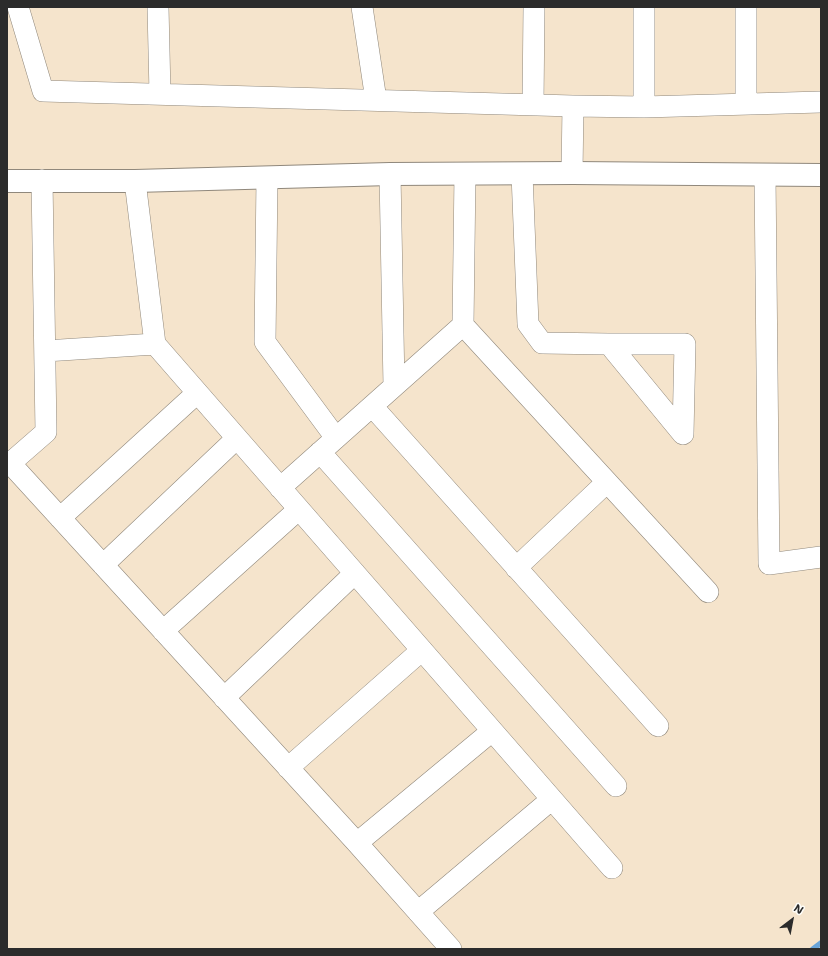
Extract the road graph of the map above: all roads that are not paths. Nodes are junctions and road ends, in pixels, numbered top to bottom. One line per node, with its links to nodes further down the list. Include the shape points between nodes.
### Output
1 (18, 7): 7 (street, via 43,91)
2 (158, 7): 7 (street)
3 (362, 7): 8 (street)
4 (534, 7): 11 (street)
5 (644, 7): 13 (street)
6 (746, 7): 10 (street)
7 (160, 94): 8 (street)
8 (376, 100): 11 (street)
9 (821, 102): 10 (street)
10 (746, 104): 13 (street)
11 (533, 105): 12 (street)
12 (573, 106): 13 (street); 14 (street)
13 (644, 107)
14 (572, 173): 17 (street); 18 (street)
15 (390, 174): 16 (street); 20 (street); 28 (street)
16 (465, 174): 17 (street); 24 (street)
17 (522, 174): 26 (street, via 528,324 542,343)
18 (765, 175): 19 (street); 39 (street, via 769,564)
19 (821, 175)
20 (267, 178): 23 (street); 32 (street, via 265,342)
21 (42, 180): 22 (street); 23 (street); 27 (street)
22 (7, 181)
23 (135, 181): 25 (street)
24 (463, 325): 28 (street); 35 (street)
25 (155, 344): 27 (street); 29 (street)
26 (609, 344): 26 (street, via 639,380 683,434 685,344)
27 (45, 351): 34 (street, via 46,432)
28 (394, 386): 30 (street)
29 (197, 393): 31 (street); 38 (street)
30 (372, 406): 32 (street); 41 (street)
31 (237, 438): 36 (street); 40 (street)
32 (336, 438): 33 (street)
33 (320, 452): 36 (street); 50 (street)
34 (9, 465): 38 (street)
35 (608, 482): 41 (street); 43 (street)
36 (280, 488): 37 (street)
37 (299, 510): 42 (street); 44 (street)
38 (60, 518): 40 (street)
39 (821, 557)
40 (103, 565): 44 (street)
41 (516, 568): 47 (street)
42 (355, 573): 45 (street); 46 (street)
43 (708, 592)
44 (163, 631): 46 (street)
45 (422, 650): 48 (street); 49 (street)
46 (224, 698): 49 (street)
47 (658, 726)
48 (492, 731): 51 (street); 52 (street)
49 (288, 768): 52 (street)
50 (616, 786)
51 (552, 799): 53 (street); 54 (street)
52 (357, 843): 54 (street)
53 (612, 868)
54 (418, 912): 55 (street)
55 (451, 949)

